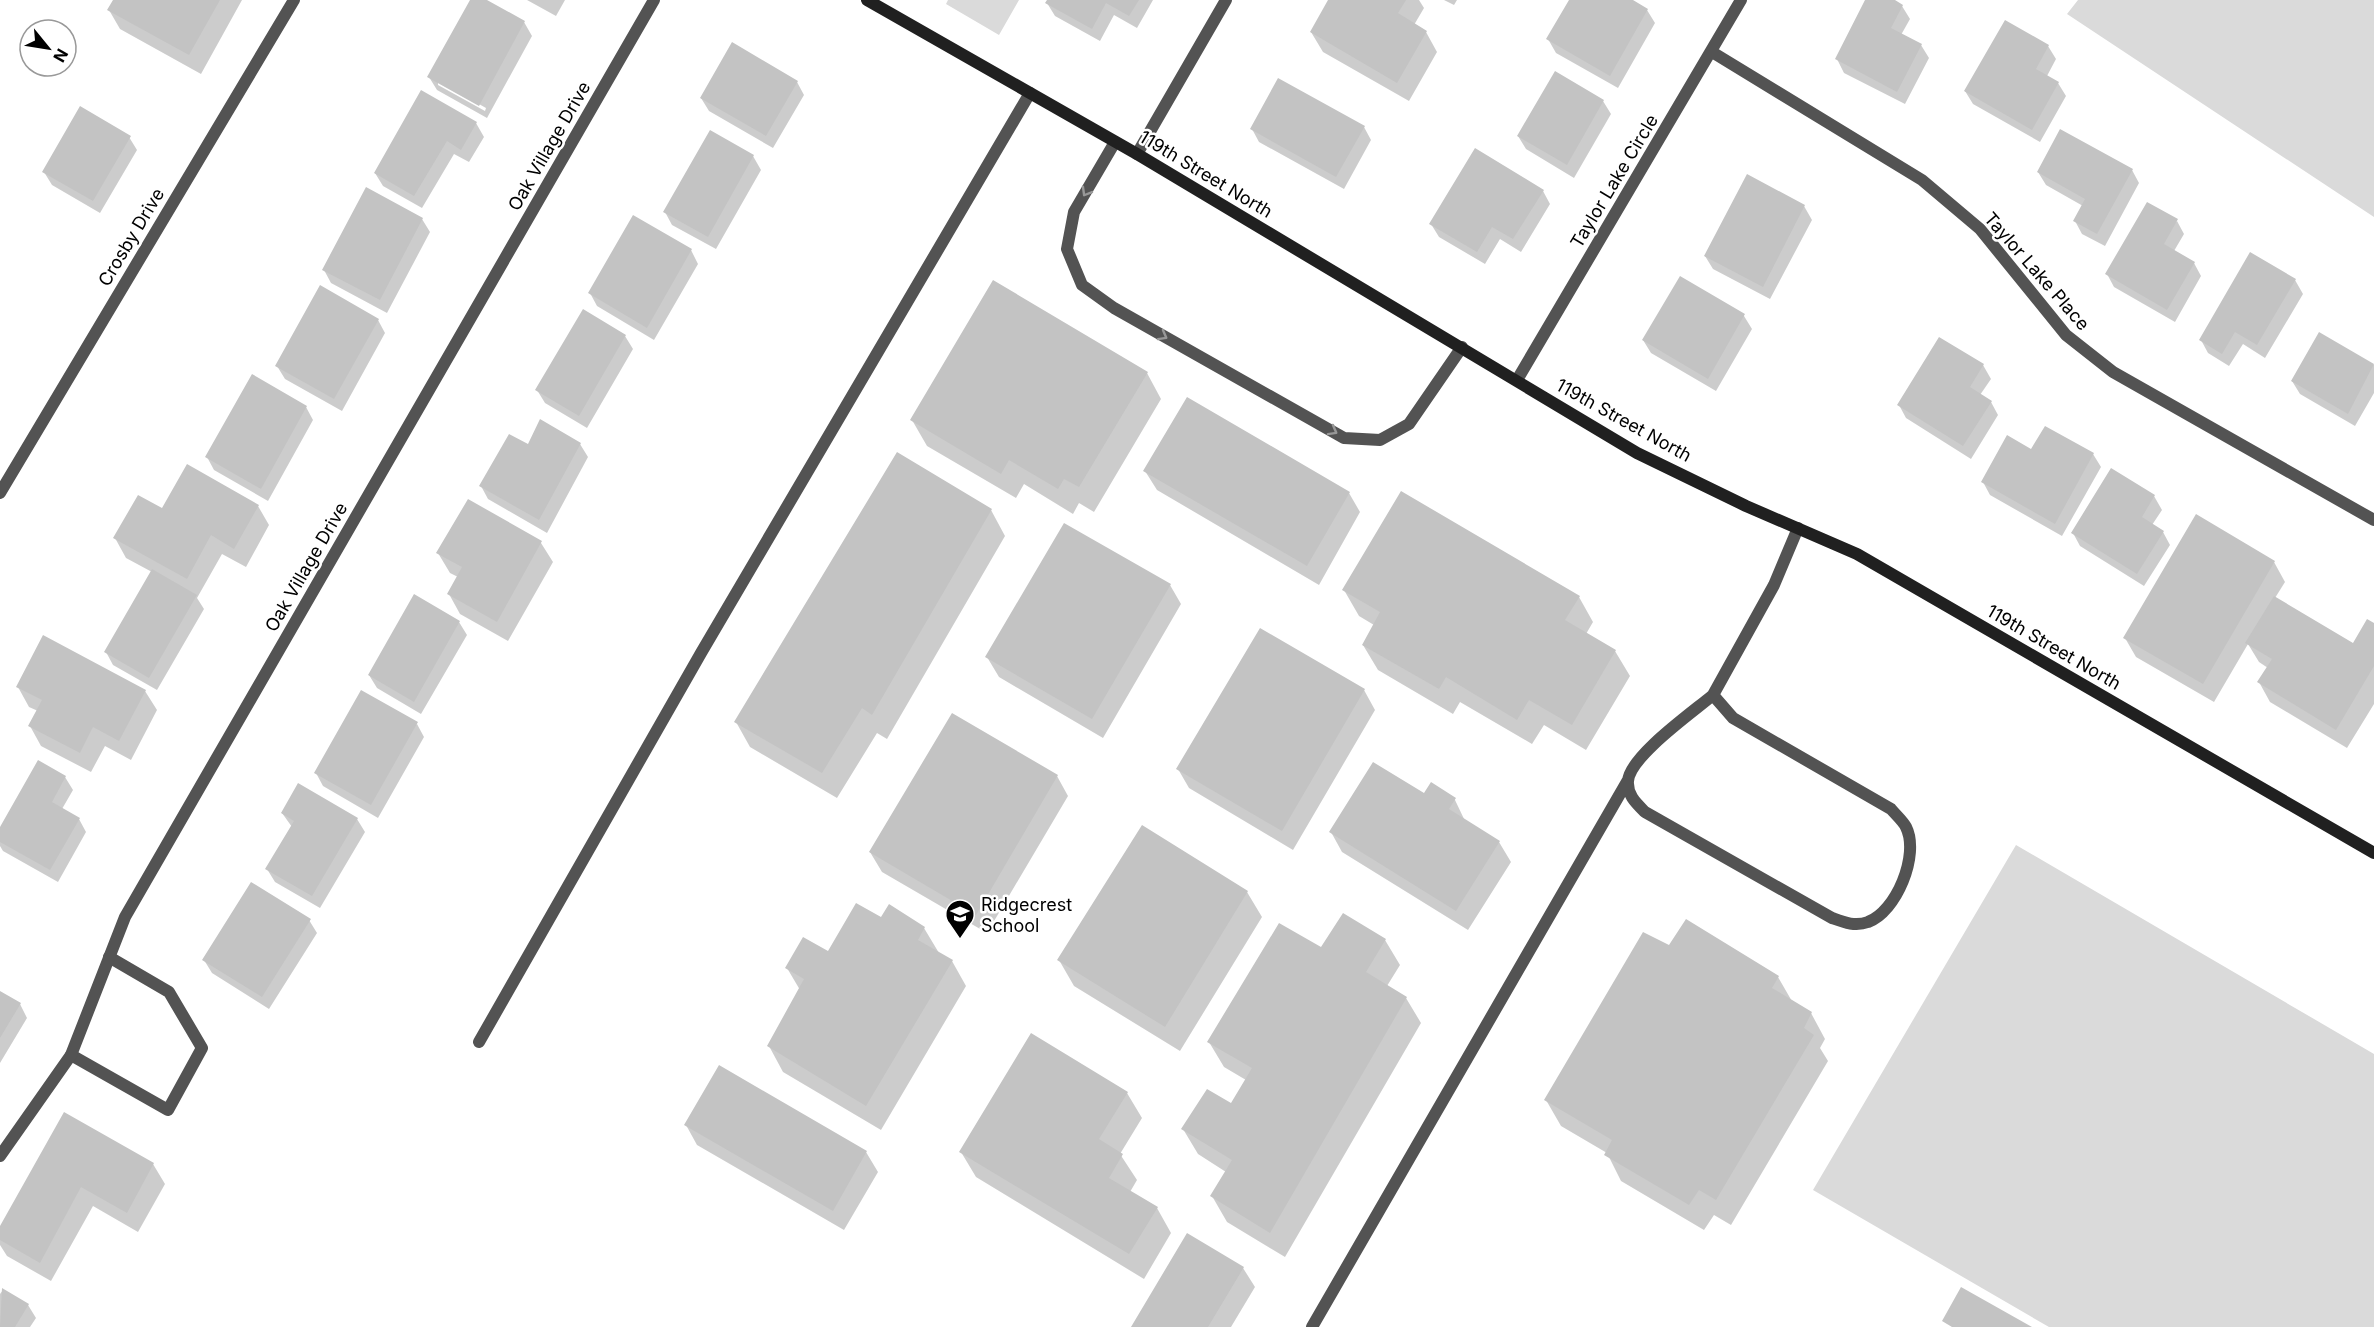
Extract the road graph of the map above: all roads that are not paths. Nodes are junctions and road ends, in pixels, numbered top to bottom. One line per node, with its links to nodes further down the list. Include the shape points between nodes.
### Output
1 (294, 0): 12 (street, Crosby Drive)
2 (654, 0): 18 (street, Oak Village Drive, via 124,917)
3 (867, 0): 7 (street, 119th Street North)
4 (1226, 0): 9 (street)
5 (1741, 0): 6 (street, Taylor Lake Circle)
6 (1712, 52): 11 (street, Taylor Lake Circle); 13 (street, Taylor Lake Place, via 1922,180 1980,228 2066,335 2113,372)
7 (1030, 93): 8 (street, 119th Street North); 19 (street, via 701,653)
8 (1115, 142): 9 (street, 119th Street North); 10 (street, one-way to 10, via 1074,212 1067,249 1082,285 1114,308 1344,438 1380,440 1409,424)
9 (1137, 154): 10 (street, 119th Street North)
10 (1462, 348): 11 (street, 119th Street North)
11 (1517, 380): 14 (street, 119th Street North, via 1637,453)
12 (0, 493)
13 (2374, 520)
14 (1798, 528): 15 (street, via 1774,585); 17 (street, 119th Street North, via 1857,554)
15 (1713, 695): 16 (street, via 1637,760); 16 (street, via 1733,718 1891,809 1907,827 1911,855 1903,882 1889,906 1868,922 1852,924 1832,918 1646,813 1631,798)
16 (1628, 780): 22 (street)
17 (2374, 853)
18 (109, 957): 20 (street, Oak Village Drive); 20 (street, via 169,992 202,1048 168,1110)
19 (479, 1042)
20 (71, 1055): 21 (street, Oak Village Drive)
21 (0, 1156)
22 (1312, 1327)

